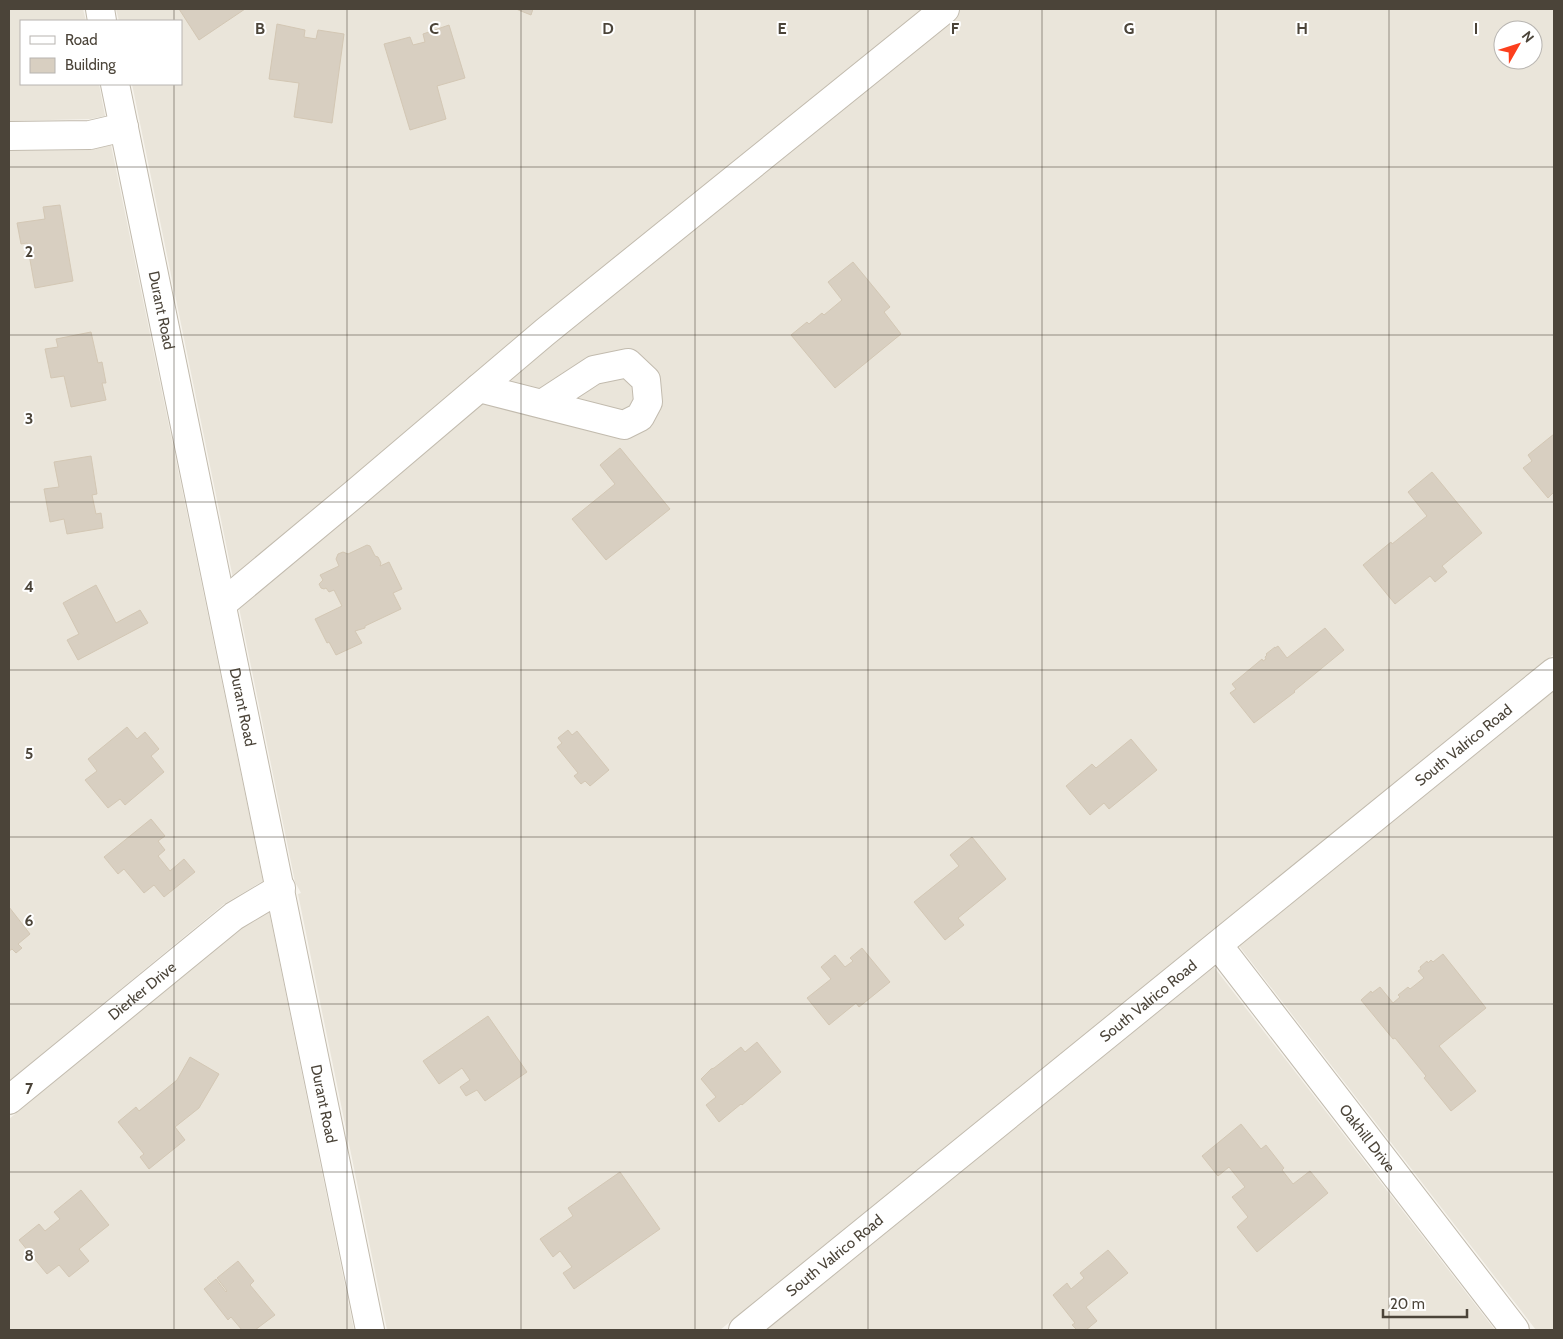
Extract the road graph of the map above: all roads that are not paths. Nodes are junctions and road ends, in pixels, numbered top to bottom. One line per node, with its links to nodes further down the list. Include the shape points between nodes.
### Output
1 (946, 9): 5 (street)
2 (115, 85): 3 (street, Durant Road)
3 (124, 127): 4 (street, via 90,134); 7 (street, Durant Road)
4 (9, 136)
5 (479, 388): 6 (street); 7 (street)
6 (542, 404)
7 (222, 604): 9 (street, Durant Road)
8 (1554, 672): 10 (street, South Valrico Road)
9 (280, 888): 11 (street, Dierker Drive, via 234,916); 12 (street, Durant Road)
10 (1218, 945): 13 (street, South Valrico Road); 14 (street, Oakhill Drive)
11 (9, 1100)
12 (370, 1330)
13 (743, 1330)
14 (1515, 1330)

